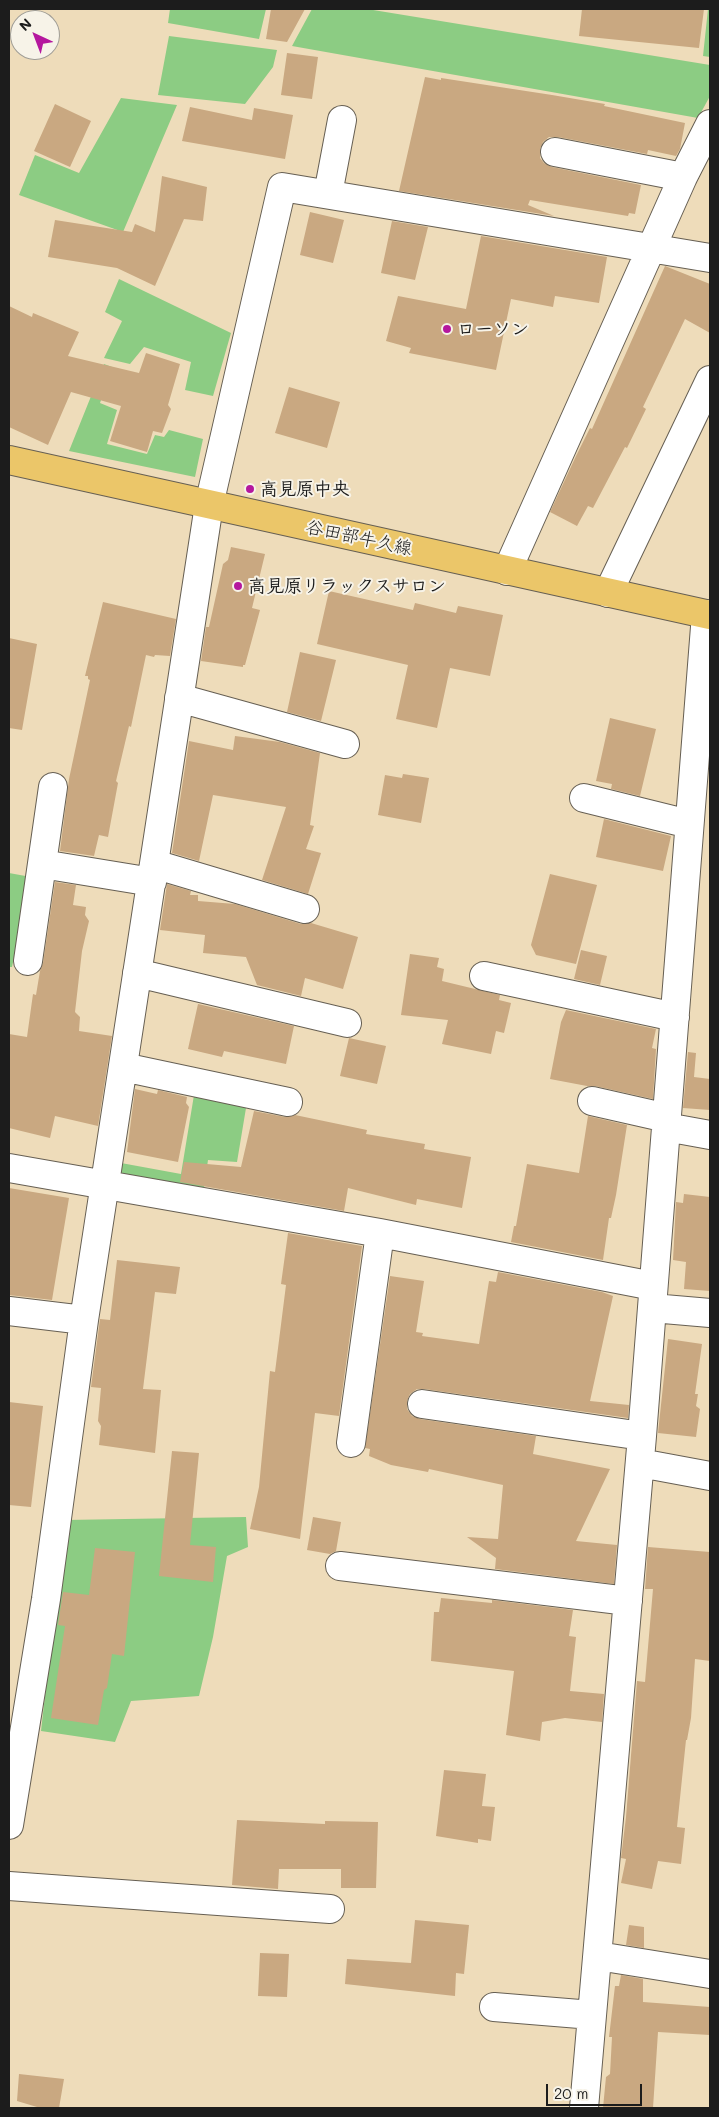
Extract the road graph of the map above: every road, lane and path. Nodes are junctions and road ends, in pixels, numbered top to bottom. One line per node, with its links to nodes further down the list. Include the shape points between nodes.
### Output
1 (342, 120): 5 (street)
2 (710, 124): 4 (street)
3 (555, 152): 4 (street)
4 (683, 177): 6 (street)
5 (328, 194): 6 (street); 10 (street, via 282,187)
6 (652, 247): 7 (street); 11 (street)
7 (710, 258)
8 (710, 380): 12 (street)
9 (9, 460): 10 (main road, 谷田部牛久線)
10 (209, 505): 11 (main road, 谷田部牛久線); 14 (street)
11 (507, 571): 12 (main road, 谷田部牛久線)
12 (608, 593): 13 (main road, 谷田部牛久線)
13 (708, 615): 18 (street)
14 (180, 698): 15 (street); 20 (street)
15 (345, 744)
16 (52, 787): 19 (street)
17 (584, 798): 18 (street)
18 (689, 824): 25 (street)
19 (42, 864): 20 (street); 22 (street)
20 (153, 873): 21 (street); 23 (street)
21 (305, 909)
22 (28, 961)
23 (138, 973): 26 (street); 27 (street)
24 (484, 976): 25 (street)
25 (675, 1017): 30 (street)
26 (347, 1023)
27 (123, 1067): 29 (street); 33 (street)
28 (592, 1101): 30 (street)
29 (288, 1102)
30 (666, 1122): 31 (street); 35 (street)
31 (710, 1135)
32 (9, 1168): 33 (street)
33 (105, 1186): 34 (street); 38 (street)
34 (380, 1233): 35 (street); 41 (street)
35 (653, 1297): 37 (street); 40 (street)
36 (9, 1311): 38 (street)
37 (710, 1313)
38 (84, 1320): 46 (street, via 46,1598)
39 (422, 1404): 40 (street)
40 (642, 1436): 42 (street)
41 (350, 1444)
42 (640, 1463): 43 (street); 45 (street)
43 (710, 1476)
44 (340, 1566): 45 (street)
45 (628, 1601): 49 (street)
46 (9, 1825)
47 (9, 1886): 48 (street)
48 (330, 1908)
49 (598, 1956): 50 (street); 52 (street)
50 (710, 1974)
51 (494, 2007): 52 (street)
52 (592, 2015): 53 (street)
53 (584, 2108)

